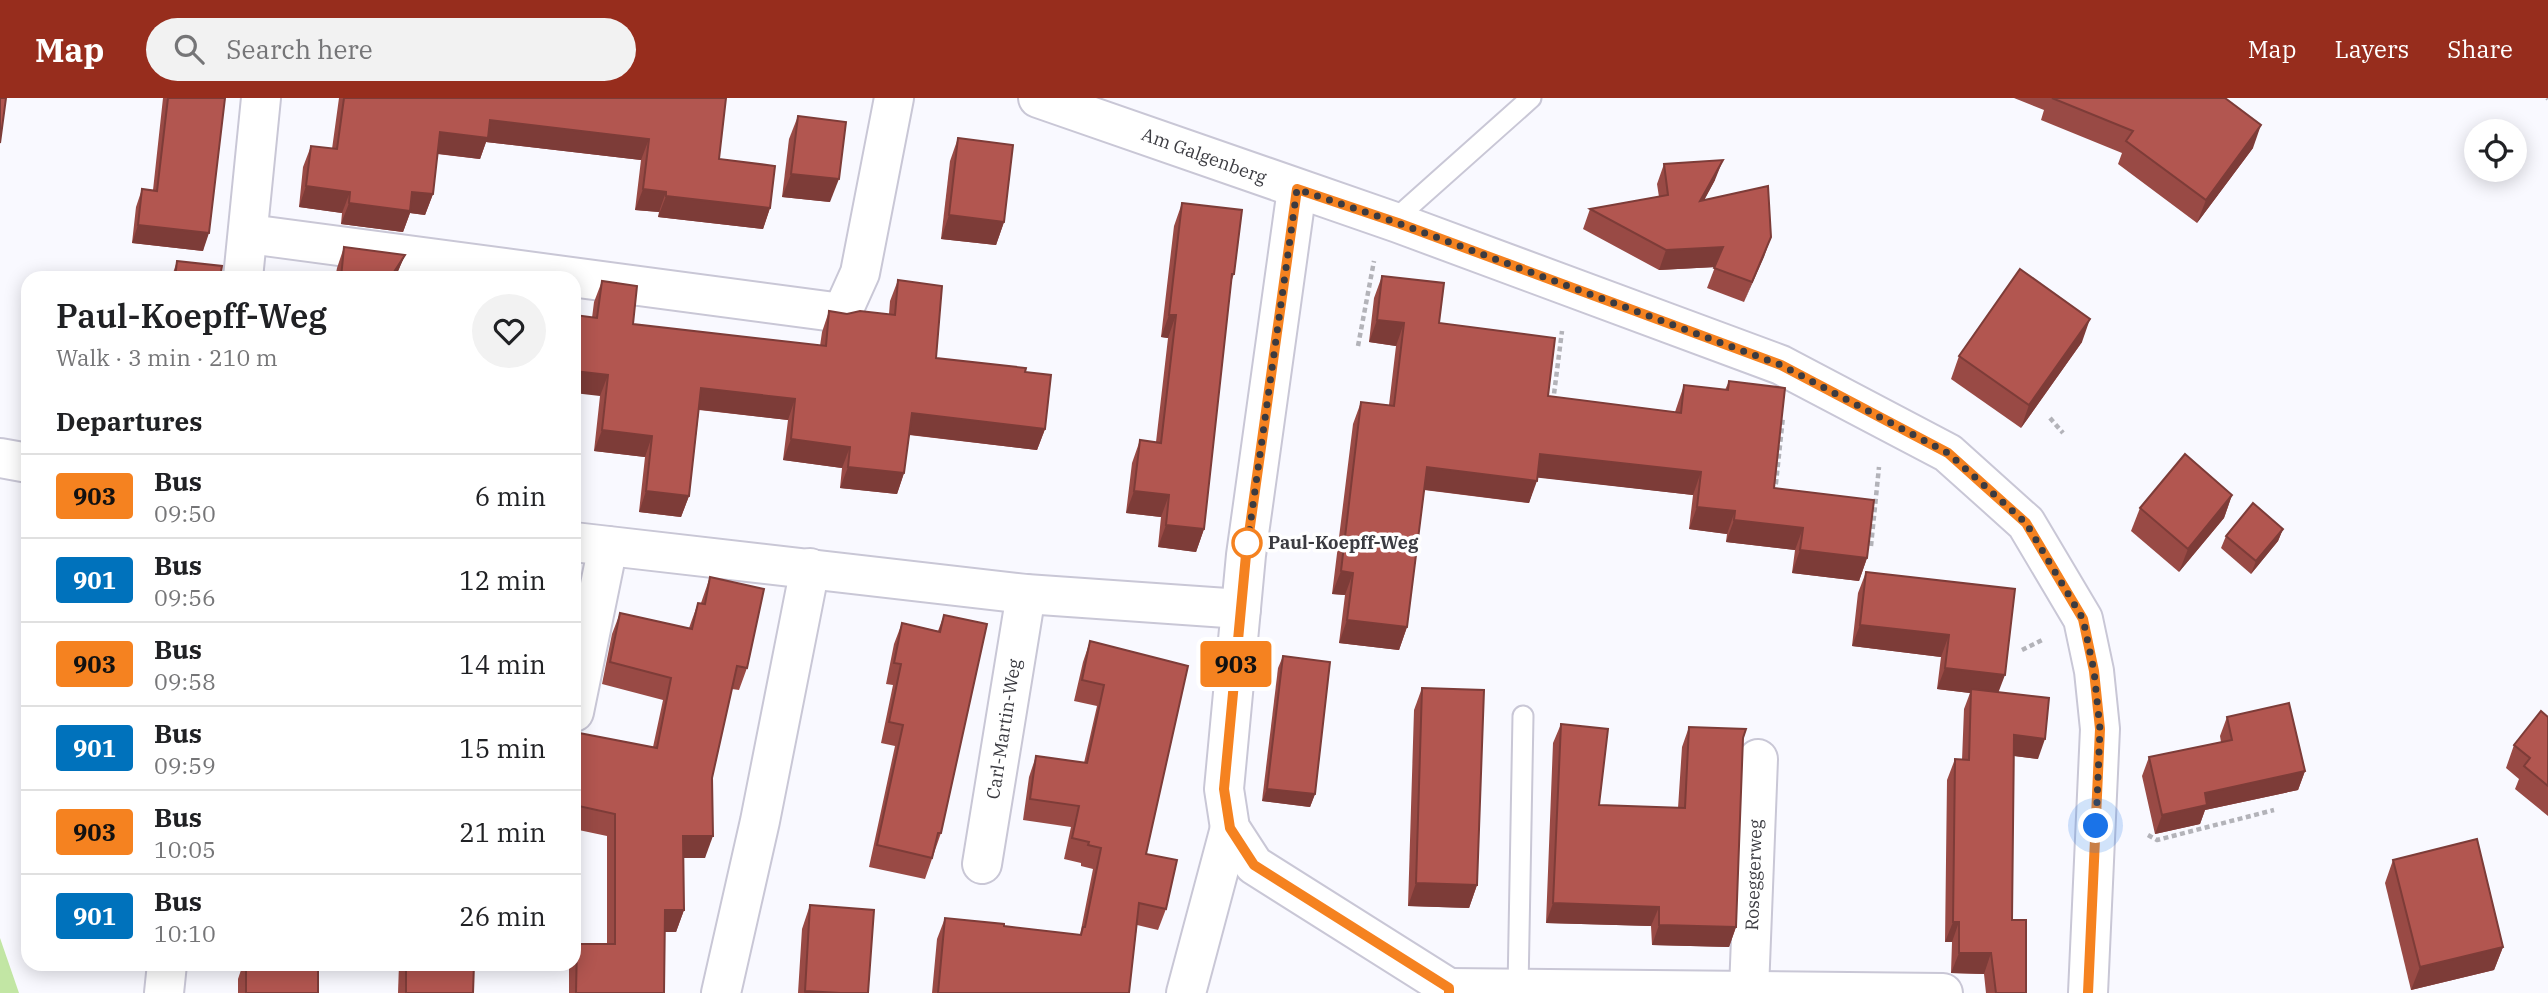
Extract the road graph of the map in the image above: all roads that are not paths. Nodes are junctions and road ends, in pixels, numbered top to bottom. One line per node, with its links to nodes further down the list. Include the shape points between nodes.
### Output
1 (261, 98): 7 (street)
2 (894, 98): 10 (street, via 860,273 842,313)
3 (1038, 98): 5 (street, Am Galgenberg)
4 (1531, 98): 6 (lane)
5 (1297, 189): 6 (street, Am Galgenberg); 16 (street)
6 (1395, 222): 31 (street, Am Galgenberg, via 1789,369 1948,453 2026,523 2083,619 2094,671 2100,729)
7 (249, 234): 8 (street); 9 (street)
8 (244, 271)
9 (527, 271)
10 (581, 278)
11 (0, 458): 12 (street)
12 (21, 462)
13 (591, 544): 14 (street); 17 (street)
14 (810, 568): 15 (street); 28 (street)
15 (1026, 594): 16 (street); 21 (street, Carl-Martin-Weg)
16 (1241, 609): 20 (street, via 1224,789)
17 (581, 643)
18 (1523, 716): 23 (lane)
19 (1758, 759): 24 (street, Roseggerweg)
20 (1230, 828): 25 (street, via 1254,865); 29 (street)
21 (982, 864)
22 (166, 971): 27 (street)
23 (1518, 989): 24 (street); 25 (street)
24 (1749, 990): 26 (street)
25 (1449, 991)
26 (1841, 992): 30 (street)
27 (164, 993)
28 (721, 993)
29 (1186, 993)
30 (1943, 993)
31 (2088, 993)

